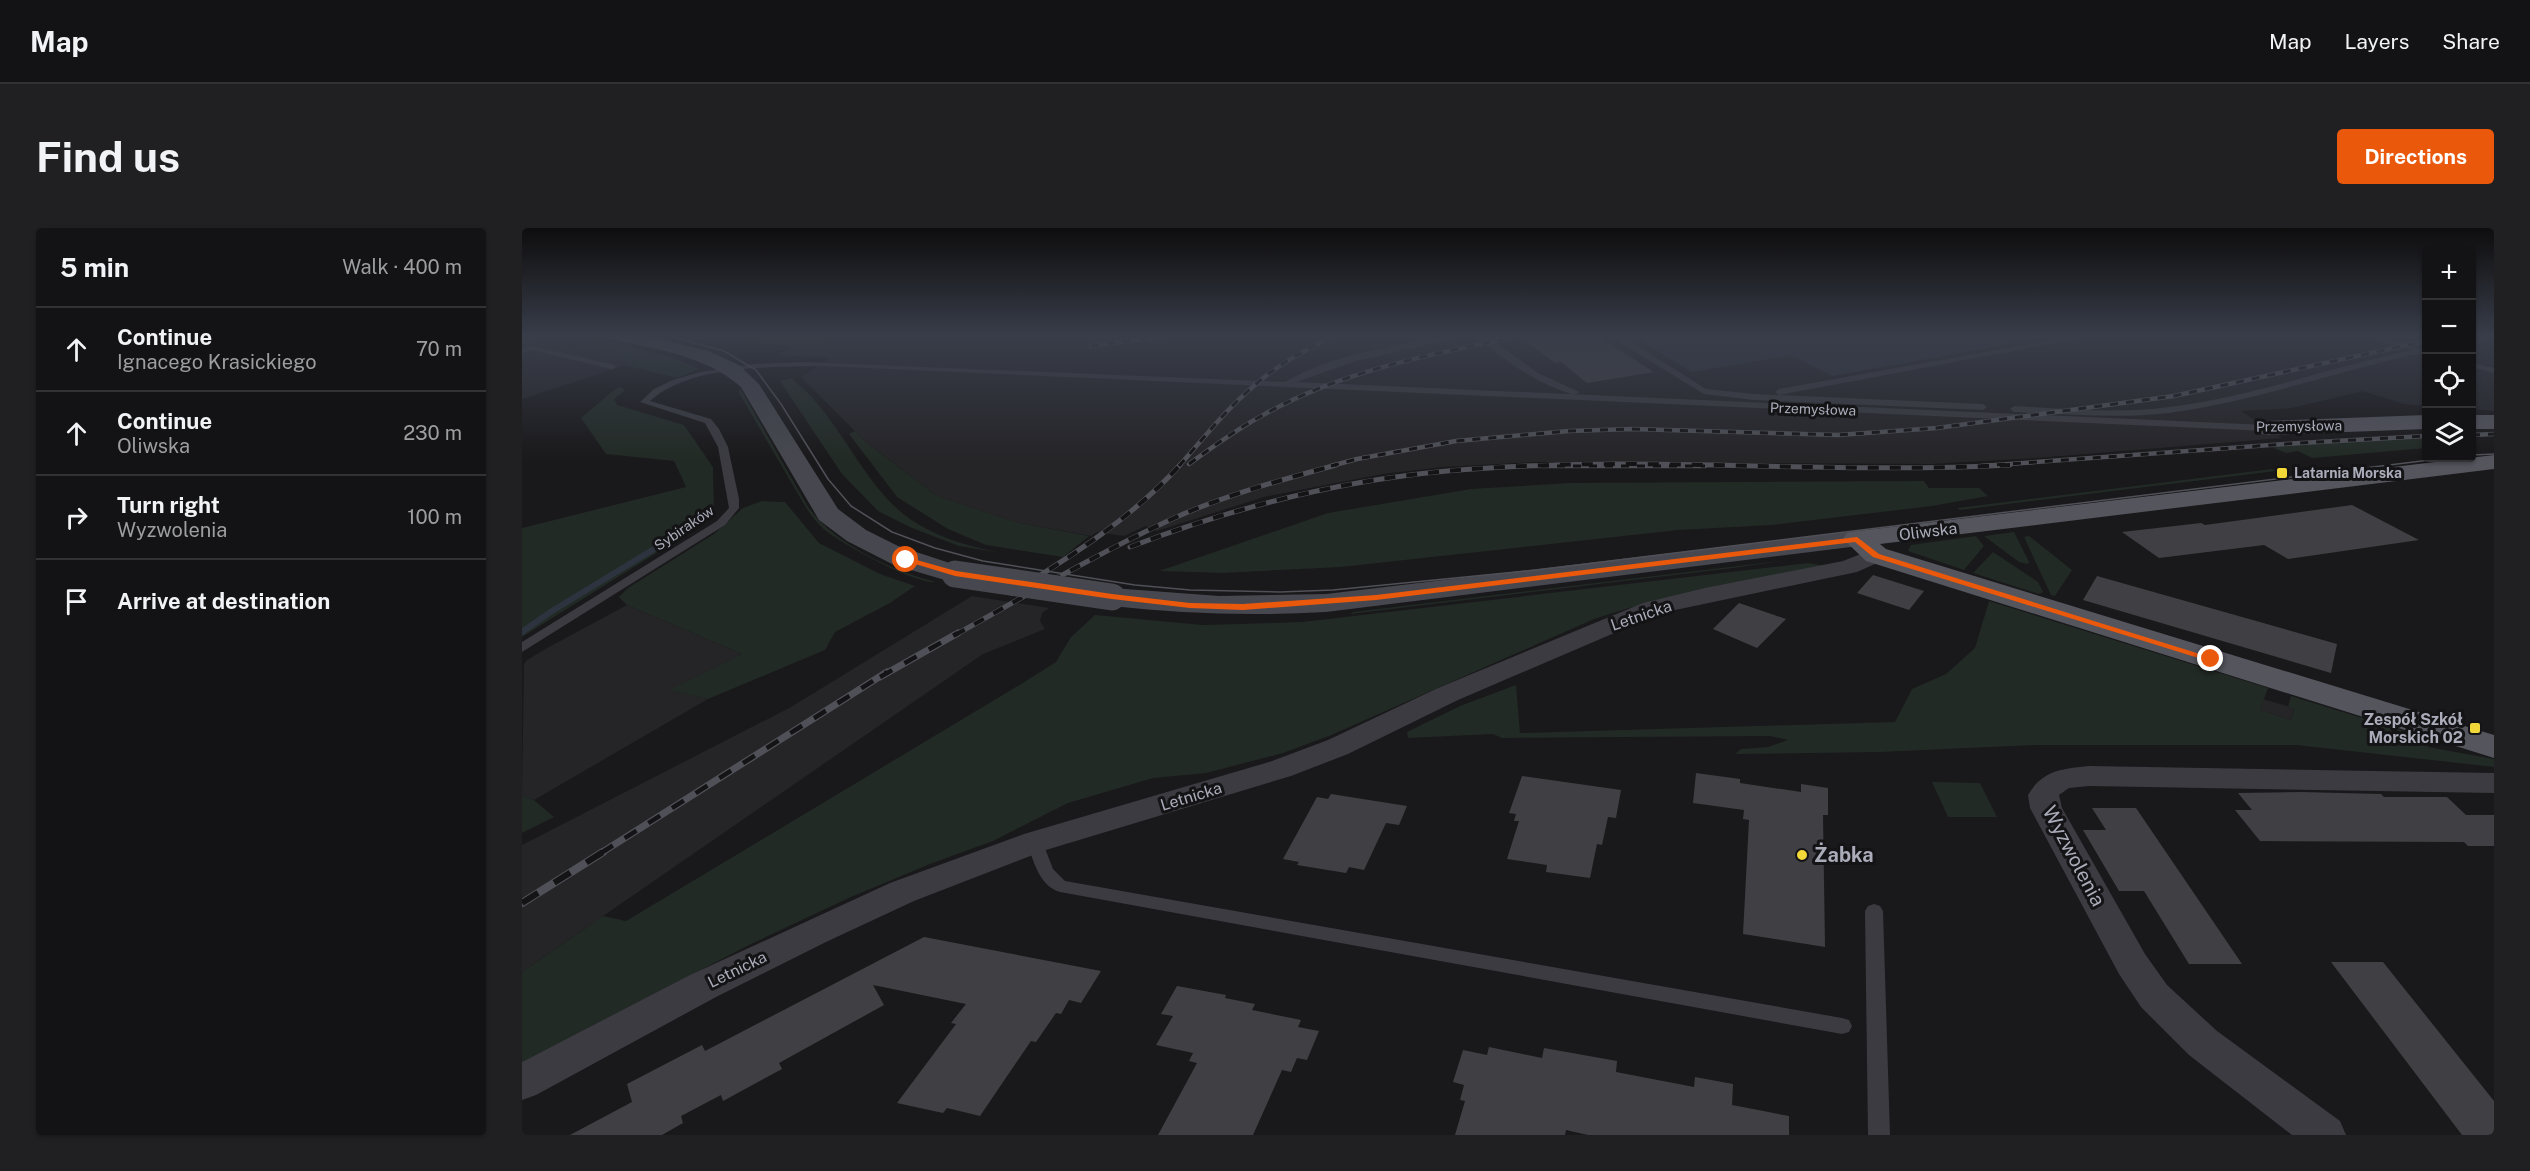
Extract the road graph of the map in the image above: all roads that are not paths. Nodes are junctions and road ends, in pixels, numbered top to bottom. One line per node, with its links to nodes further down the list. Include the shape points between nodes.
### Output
1 (696, 377): 18 (lane, Sybiraków, via 658,390 644,402 714,426 734,508 693,541)
2 (741, 377): 17 (street, Oliwska, bridge, via 828,514 881,549 955,574 1112,597 1243,607 1315,604)
3 (1116, 377): 9 (lane, Przemysłowa)
4 (1300, 377): 9 (lane)
5 (1537, 377): 10 (lane, via 1576,392)
6 (1682, 377): 11 (lane, via 1704,391)
7 (1879, 377): 11 (lane)
8 (2314, 377): 11 (lane, via 2210,402 2150,411)
9 (1285, 385): 10 (lane, Przemysłowa)
10 (1578, 398): 11 (lane, Przemysłowa)
11 (1754, 402): 15 (lane, Przemysłowa)
12 (2422, 422): 15 (main road, Przemysłowa)
13 (2476, 422): 14 (main road)
14 (2494, 422)
15 (2266, 428)
16 (2494, 462): 17 (main road, Oliwska)
17 (1867, 547): 19 (main road); 21 (street, Letnicka, via 1849,567 1652,608 1448,694 1338,747)
18 (522, 648)
19 (2494, 747)
20 (2494, 783): 26 (street, Wyzwolenia, via 2089,776 2058,780 2043,795 2051,819 2154,996 2203,1043)
21 (1035, 842): 23 (lane, via 1047,872 1060,886); 24 (street, Letnicka, via 902,892 813,932)
22 (1874, 911): 25 (lane)
23 (1842, 1026)
24 (522, 1082)
25 (1879, 1135)
26 (2325, 1135)

